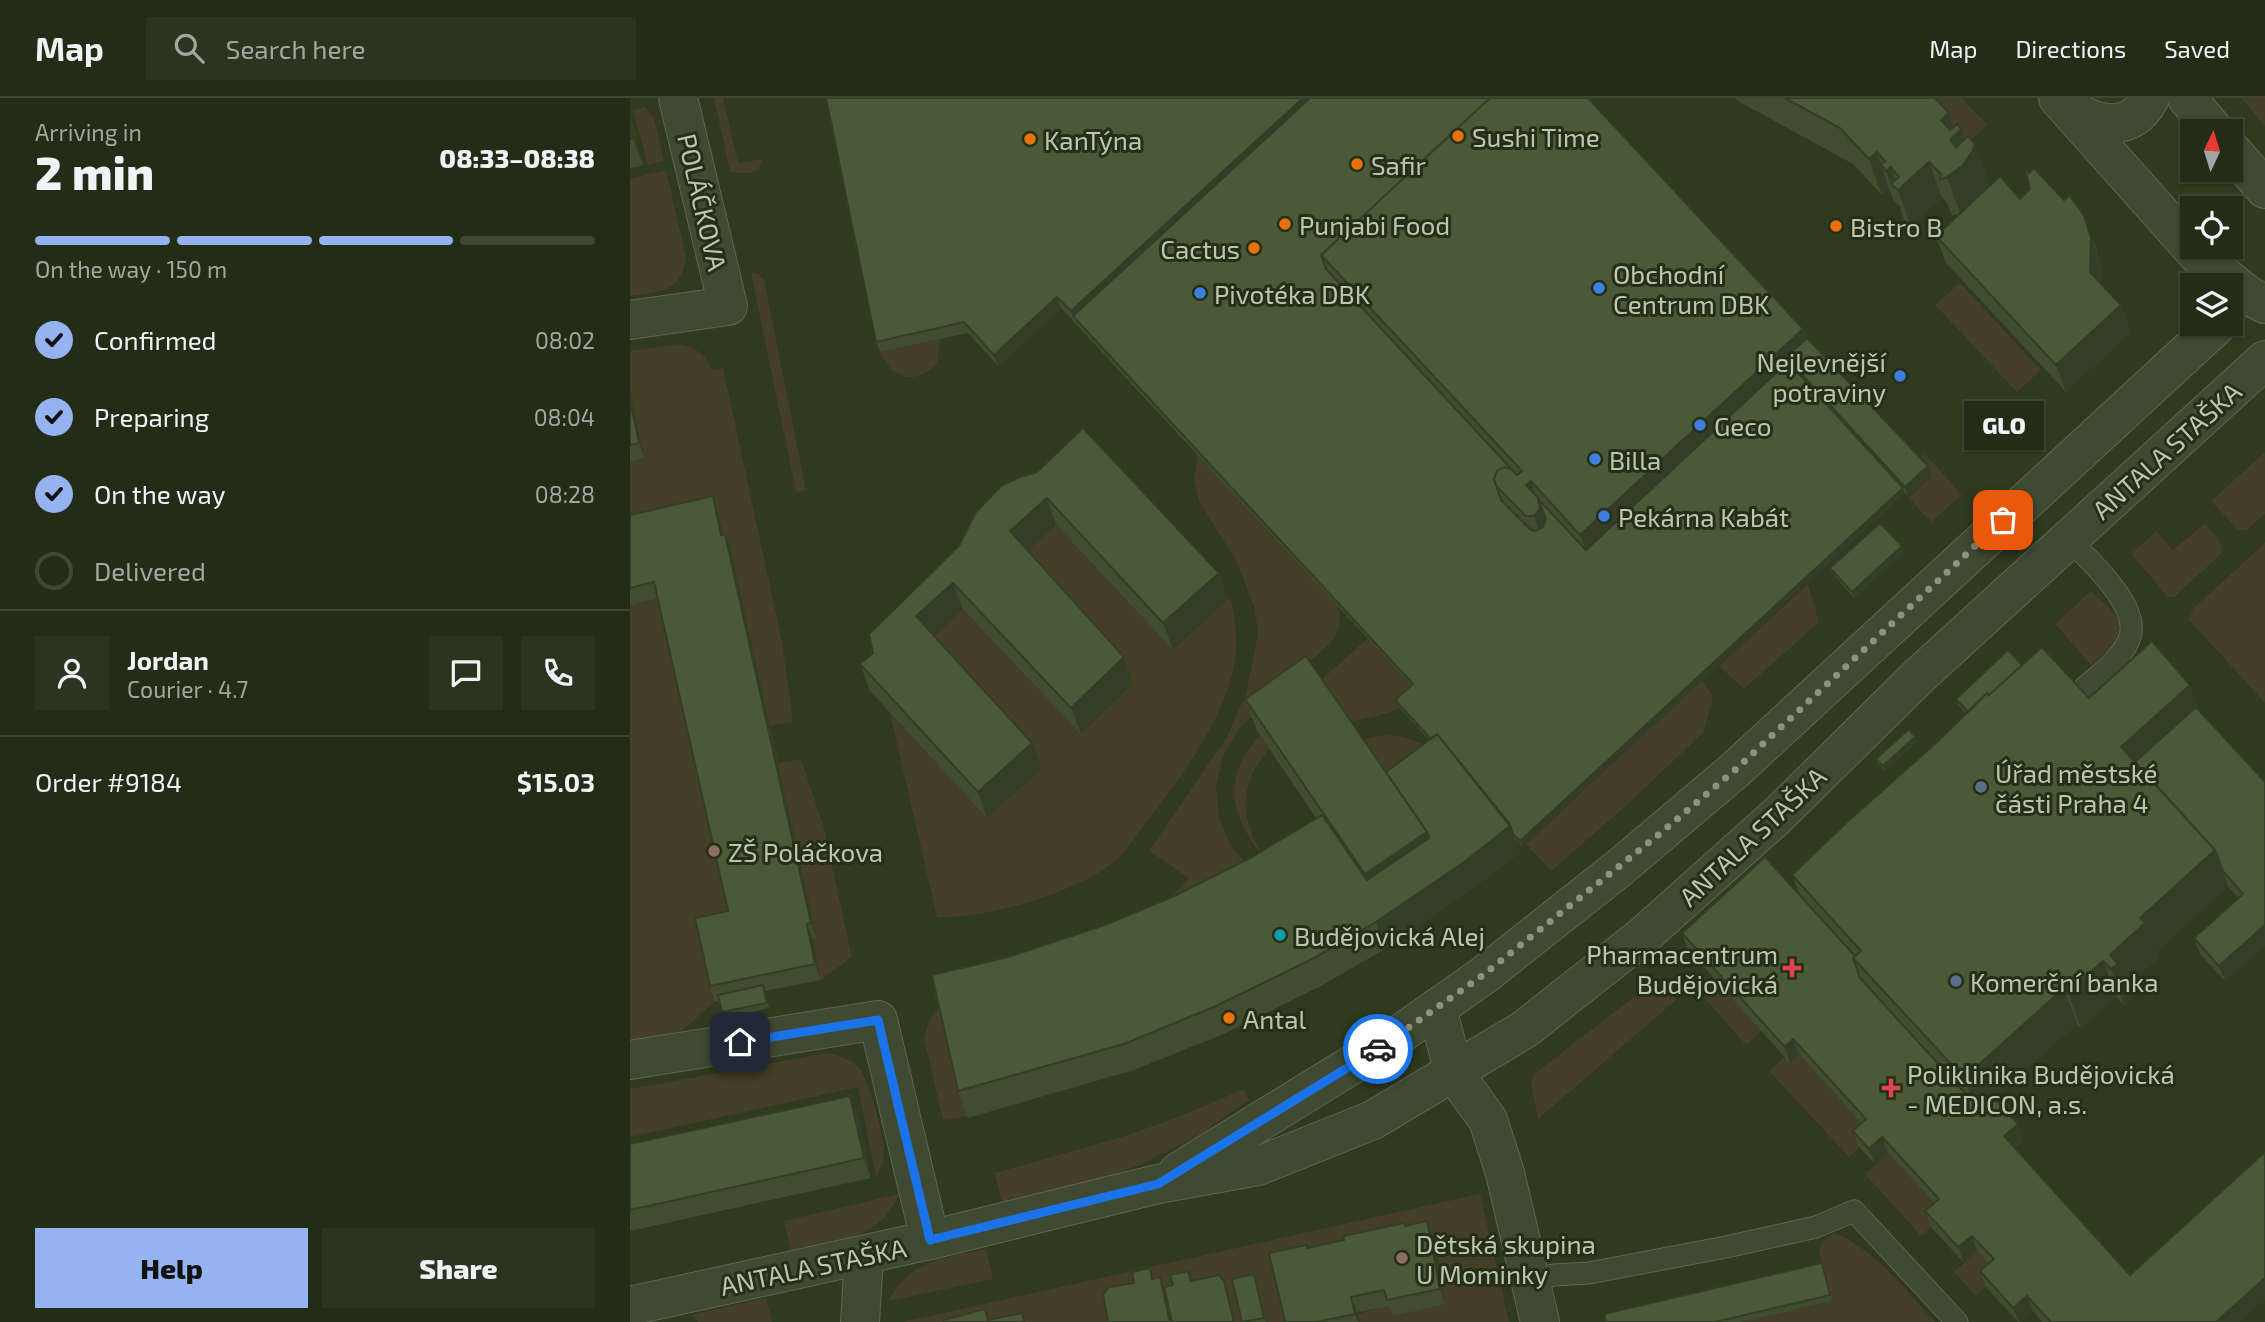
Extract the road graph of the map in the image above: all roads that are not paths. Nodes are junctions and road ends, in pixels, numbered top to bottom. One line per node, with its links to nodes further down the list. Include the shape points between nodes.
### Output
1 (678, 98): 9 (street, POLÁČKOVA, via 728,306)
2 (2150, 98): 4 (street, via 2138,115 2118,123 2094,120)
3 (2187, 98): 5 (street)
4 (2061, 102): 8 (street, via 2197,254)
5 (2205, 119)
6 (2244, 165): 7 (street)
7 (2265, 189)
8 (2253, 300)
9 (630, 320)
10 (2205, 336): 14 (street, ANTALA STAŠKA, via 1735,770 1618,869)
11 (2265, 360): 12 (street, ANTALA STAŠKA)
12 (2068, 538): 13 (lane, via 2121,597 2132,628 2118,657); 16 (street, ANTALA STAŠKA, via 1777,816 1644,935 1525,1029)
13 (2082, 690)
14 (1437, 1008): 16 (street); 17 (street, ANTALA STAŠKA)
15 (630, 1060): 18 (street, via 878,1020)
16 (1454, 1073): 17 (street, ANTALA STAŠKA, via 1373,1120 1258,1166); 20 (street, via 1488,1120)
17 (1158, 1184): 18 (street, ANTALA STAŠKA)
18 (930, 1240): 19 (street, ANTALA STAŠKA)
19 (864, 1255): 21 (street, ANTALA STAŠKA); 22 (street)
20 (1531, 1280): 23 (street); 24 (lane, via 1726,1247 1816,1227 1854,1211)
21 (630, 1306)
22 (860, 1322)
23 (1540, 1322)
24 (1957, 1322)

